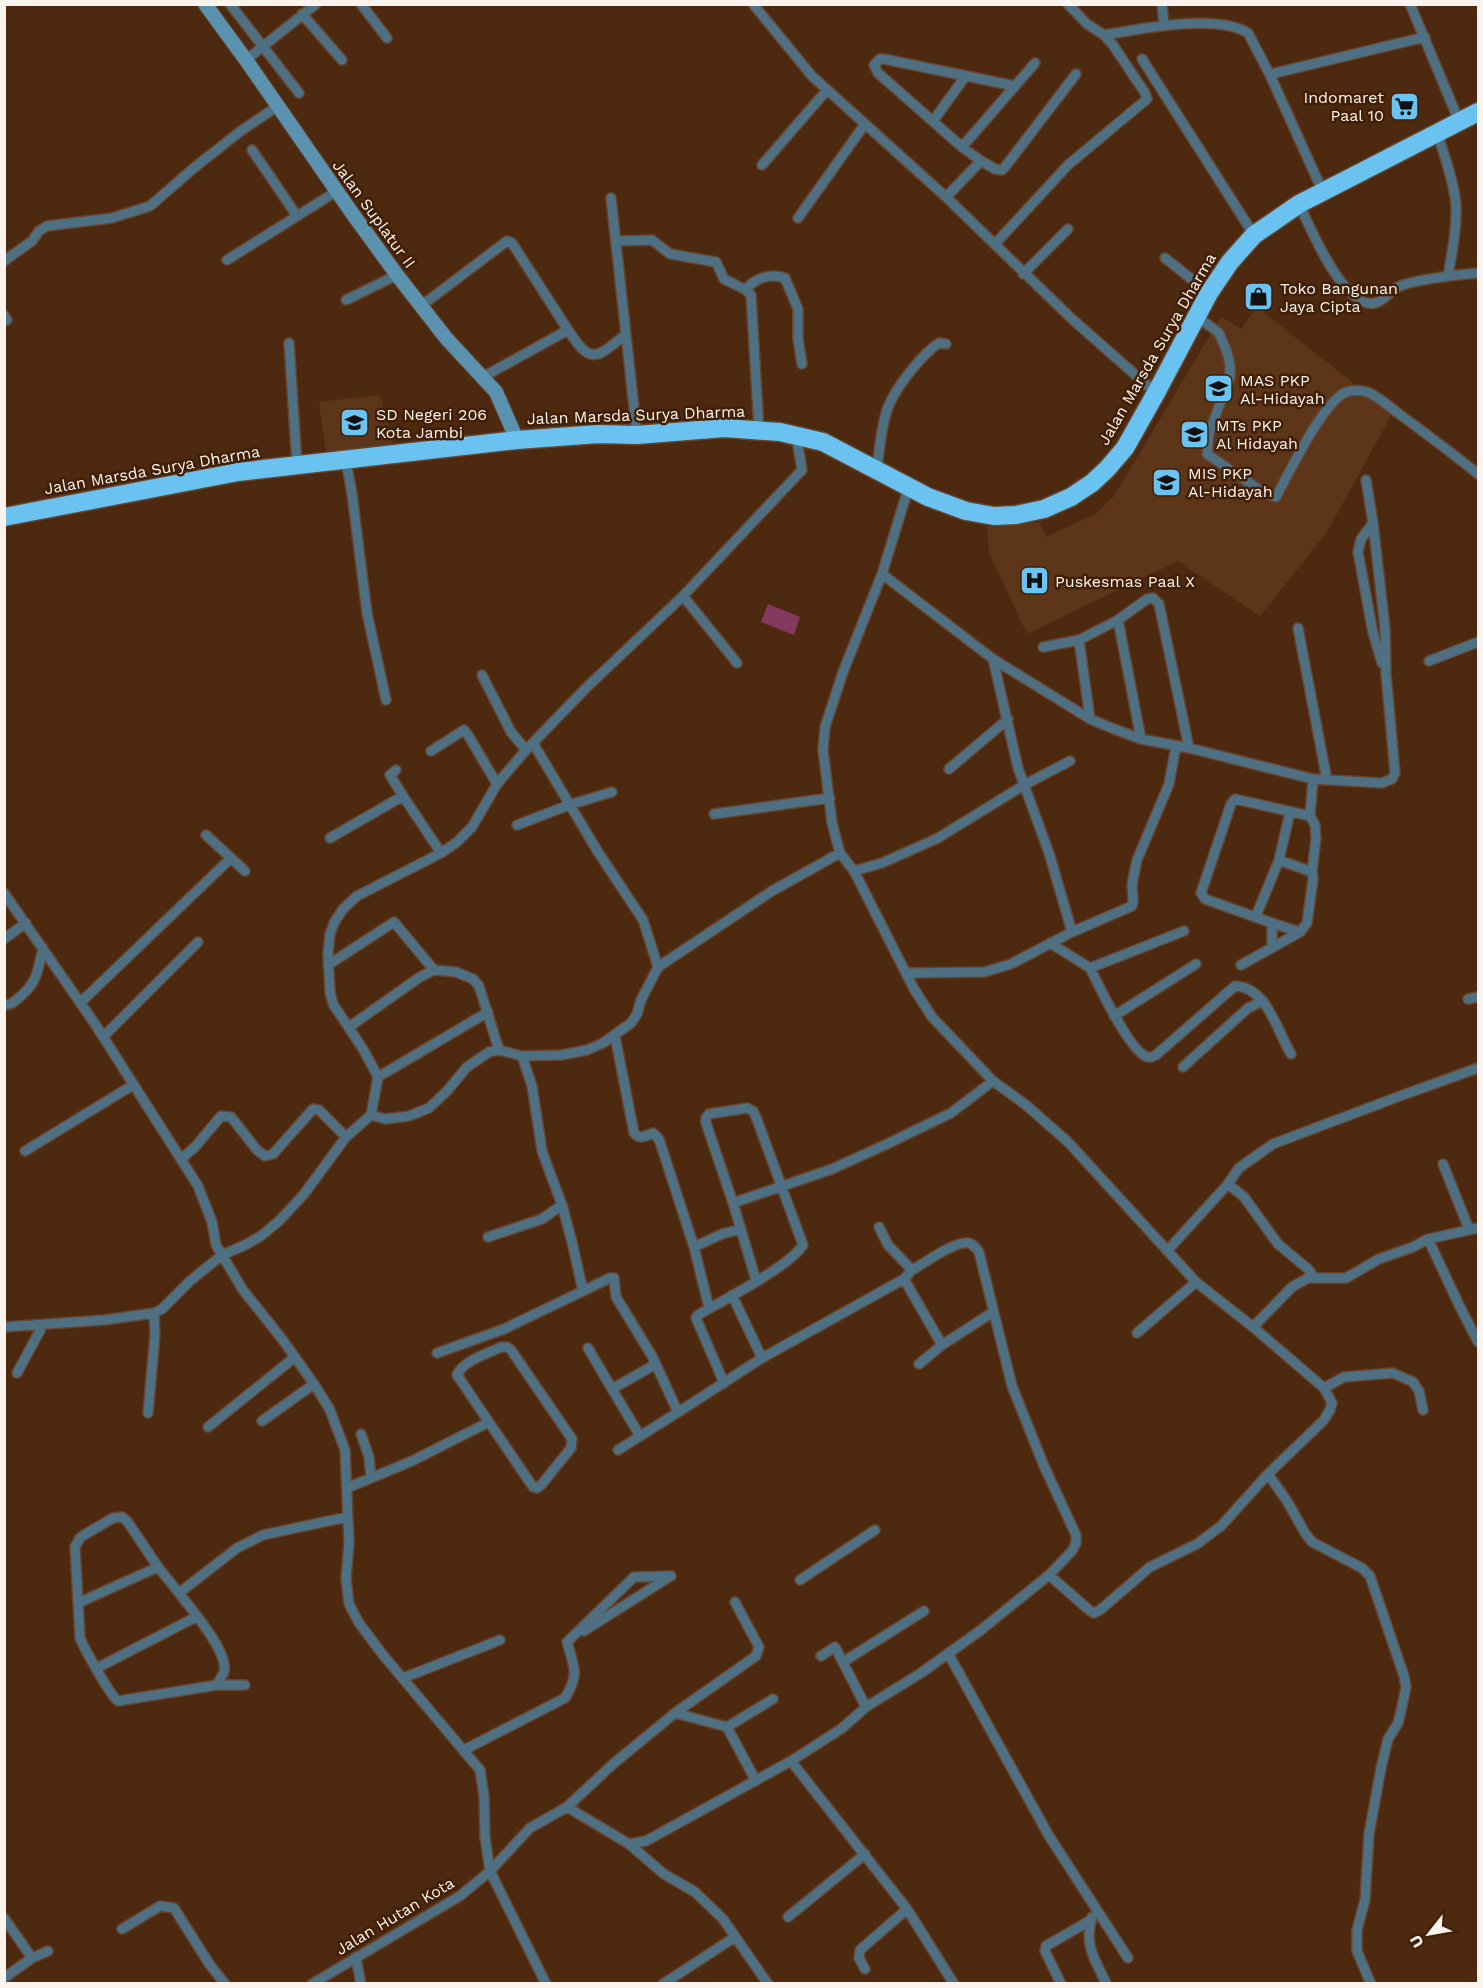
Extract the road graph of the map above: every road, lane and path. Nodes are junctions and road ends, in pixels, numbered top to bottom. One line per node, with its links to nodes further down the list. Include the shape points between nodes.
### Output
1 (205, 4): 16 (street, Jalan Suplatur II)
2 (230, 4): 14 (street)
3 (361, 4): 13 (street)
4 (753, 4): 23 (street)
5 (1068, 4): 11 (street)
6 (1162, 4): 10 (street)
7 (1410, 4): 12 (street)
8 (314, 5): 9 (street)
9 (302, 14): 14 (street); 17 (street)
10 (1164, 25): 11 (street); 20 (street, via 1219,25 1243,30 1251,37)
11 (1104, 35): 45 (street, via 1147,96 1146,101 1068,165)
12 (1425, 37): 20 (street); 28 (street)
13 (387, 38)
14 (264, 47): 16 (street); 24 (street)
15 (1142, 59): 43 (street)
16 (246, 60): 25 (street, Jalan Suplatur II)
17 (342, 60)
18 (1035, 63): 22 (street)
19 (1076, 74): 33 (street, via 1005,167 999,170)
20 (1270, 75): 36 (street)
21 (964, 77): 22 (street); 27 (street); 27 (street, via 884,59 874,65 878,73)
22 (1016, 86): 31 (street)
23 (827, 90): 29 (street); 34 (street)
24 (299, 93)
25 (278, 106): 35 (street, Jalan Suplatur II); 48 (street, via 195,166 150,206 112,218 47,226)
26 (1479, 112): 28 (highway, Jalan Marsda Surya Dharma)
27 (933, 121): 31 (street)
28 (1460, 121): 30 (highway, Jalan Marsda Surya Dharma)
29 (865, 124): 37 (street); 41 (street)
30 (1437, 132): 36 (highway, Jalan Marsda Surya Dharma); 52 (street, via 1456,205)
31 (962, 147): 33 (street)
32 (252, 150): 40 (street)
33 (981, 161): 37 (street)
34 (762, 165)
35 (337, 191): 40 (street); 51 (street, Jalan Suplatur II)
36 (1323, 192): 39 (highway, Jalan Marsda Surya Dharma)
37 (946, 197): 45 (street)
38 (611, 198): 44 (street)
39 (1299, 204): 43 (highway, Jalan Marsda Surya Dharma); 52 (street, via 1334,275 1364,302 1379,302 1397,287)
40 (297, 216): 47 (street)
41 (798, 218)
42 (1068, 229): 50 (street)
43 (1254, 235): 54 (highway, Jalan Marsda Surya Dharma)
44 (616, 241): 53 (street, via 652,240 670,254 716,262 724,279); 59 (street)
45 (994, 244): 50 (street)
46 (1166, 258): 54 (street)
47 (227, 260)
48 (4, 261)
49 (1479, 273): 52 (street)
50 (1023, 274): 64 (street)
51 (397, 275): 55 (street); 56 (street, Jalan Suplatur II)
52 (1448, 276)
53 (747, 290): 62 (street, via 751,284 771,276 785,278 798,309); 65 (street, via 752,301)
54 (1209, 293): 57 (highway, Jalan Marsda Surya Dharma)
55 (346, 300)
56 (422, 306): 58 (street, via 509,241); 63 (street, Jalan Suplatur II)
57 (1198, 316): 64 (highway, Jalan Marsda Surya Dharma); 72 (street, via 1219,333 1230,365 1230,377 1209,434 1207,454 1264,493 1276,497 1308,437 1330,406 1343,394 1358,390 1383,402)
58 (568, 330): 59 (street, via 580,349 594,355); 63 (street)
59 (625, 334): 67 (street)
60 (289, 344): 70 (street)
61 (946, 344): 71 (street, via 931,348 888,406)
62 (802, 364)
63 (481, 378): 68 (street, Jalan Suplatur II, via 496,392)
64 (1156, 393): 74 (highway, Jalan Marsda Surya Dharma, via 1125,448 1107,469 1071,497 1044,509 994,516 966,511)
65 (759, 430): 66 (highway, Jalan Marsda Surya Dharma); 67 (highway, Jalan Marsda Surya Dharma, via 724,428)
66 (796, 434): 71 (highway, Jalan Marsda Surya Dharma, via 823,442); 78 (street, via 802,470)
67 (638, 435): 68 (highway, Jalan Marsda Surya Dharma)
68 (517, 440): 69 (highway, Jalan Marsda Surya Dharma)
69 (346, 461): 70 (highway, Jalan Marsda Surya Dharma); 89 (street, via 367,613)
70 (297, 465): 75 (highway, Jalan Marsda Surya Dharma, via 238,472)
71 (877, 469): 74 (highway, Jalan Marsda Surya Dharma)
72 (1479, 474)
73 (1366, 480): 76 (street)
74 (909, 486): 77 (street)
75 (4, 517)
76 (1373, 524): 87 (street); 87 (street, via 1361,539 1358,552 1373,633)
77 (882, 574): 84 (street); 106 (street, via 825,727 823,750)
78 (683, 596): 86 (street); 94 (street)
79 (1118, 620): 81 (street); 92 (street); 95 (street, via 1147,599 1153,598 1159,604)
80 (1298, 628): 101 (street)
81 (1079, 640): 83 (street); 91 (street)
82 (1479, 642): 85 (street)
83 (1043, 647)
84 (993, 659): 90 (street); 91 (street)
85 (1429, 661)
86 (737, 663)
87 (1386, 674): 101 (street, via 1395,773 1392,779 1382,783)
88 (482, 675): 94 (street, via 511,732)
89 (386, 700)
90 (1008, 719): 98 (street); 103 (street)
91 (1090, 719): 92 (street)
92 (1141, 740): 93 (street)
93 (1176, 746): 95 (street); 126 (street, via 1169,784 1137,861 1131,906)
94 (529, 747): 102 (street); 107 (street)
95 (1189, 748): 100 (street)
96 (431, 751): 102 (street, via 464,730)
97 (1070, 760): 103 (street)
98 (949, 769)
99 (396, 770): 105 (street, via 390,775)
100 (1313, 779): 101 (street); 110 (street)
101 (1328, 780)
102 (497, 784): 115 (street, via 472,827)
103 (1024, 785): 119 (street, via 938,838); 126 (street)
104 (612, 792): 107 (street)
105 (403, 796): 113 (street); 115 (street)
106 (830, 798): 109 (street); 114 (street)
107 (569, 805): 111 (street); 136 (street, via 643,920)
108 (1290, 812): 110 (street); 117 (street); 122 (street, via 1233,801 1201,893 1205,899)
109 (714, 814)
110 (1310, 816): 120 (street, via 1316,838)
111 (517, 825)
112 (206, 835): 116 (street)
113 (330, 838)
114 (840, 853): 119 (street); 136 (street, via 772,891)
115 (441, 854): 134 (street, via 357,896 343,909 330,934)
116 (230, 858): 118 (street); 143 (street)
117 (1279, 860): 120 (street); 122 (street)
118 (245, 871)
119 (854, 871): 139 (street)
120 (1312, 872): 127 (street, via 1309,920)
121 (4, 892): 123 (street)
122 (1256, 916): 124 (street)
123 (26, 922): 128 (street); 131 (street)
124 (1272, 923): 127 (street); 132 (street)
125 (1184, 931): 137 (street)
126 (1072, 932): 130 (street)
127 (1300, 932): 132 (street)
128 (4, 939)
129 (198, 942): 149 (street)
130 (1050, 943): 137 (street); 139 (street, via 1011,964 984,972)
131 (42, 948): 143 (street); 144 (street, via 32,987 12,1004)
132 (1272, 948): 135 (street)
133 (1196, 964): 146 (street)
134 (328, 965): 138 (street, via 394,922); 147 (street, via 333,1004)
135 (1241, 965)
136 (658, 967): 148 (street, via 637,1014)
137 (1090, 968): 146 (street)
138 (434, 970): 145 (street, via 473,979 480,986); 147 (street)
139 (906, 973): 156 (street, via 932,1017)
140 (1479, 997): 141 (street)
141 (1468, 999)
142 (1263, 1001): 146 (street, via 1235,986 1149,1057 1132,1042); 151 (street); 153 (street, via 1248,1008)
143 (80, 1003): 149 (street)
144 (4, 1005)
145 (488, 1012): 150 (street); 155 (street)
146 (1114, 1016)
147 (349, 1027): 155 (street)
148 (615, 1036): 152 (street, via 587,1050); 172 (street, via 634,1133 642,1138 657,1135)
149 (103, 1037): 157 (street)
150 (499, 1050): 152 (street); 158 (street, via 467,1067 429,1108 385,1119)
151 (1291, 1054)
152 (522, 1056): 166 (street, via 532,1086 542,1151)
153 (1183, 1067)
154 (1479, 1068): 163 (street, via 1273,1144 1239,1168)
155 (378, 1077): 158 (street)
156 (993, 1081): 164 (street, via 951,1113 832,1169); 173 (street, via 1068,1142)
157 (133, 1085): 160 (street); 161 (street)
158 (372, 1115): 159 (street)
159 (346, 1137): 161 (street, via 319,1110 313,1109 273,1154 265,1156 226,1115); 174 (street, via 280,1220 261,1236)
160 (25, 1151)
161 (181, 1159): 174 (street, via 198,1186)
162 (1443, 1164): 169 (street)
163 (1228, 1184): 173 (street); 176 (street, via 1244,1197 1278,1244)
164 (781, 1186): 165 (street); 165 (street, via 753,1111 747,1108 709,1114 706,1123); 178 (street, via 803,1245 793,1257)
165 (733, 1203): 168 (street)
166 (562, 1205): 170 (street, via 542,1219); 180 (street)
167 (879, 1227): 175 (street, via 888,1245)
168 (741, 1228): 172 (street); 178 (street)
169 (1474, 1229): 171 (street)
170 (488, 1237)
171 (1428, 1239): 176 (street, via 1346,1278); 190 (street)
172 (694, 1247): 182 (street)
173 (1167, 1251): 179 (street)
174 (222, 1255): 184 (street); 195 (street, via 243,1290)
175 (912, 1270): 177 (street); 183 (street, via 953,1246 974,1245)
176 (1314, 1277): 187 (street, via 1292,1287)
177 (904, 1279): 191 (street); 196 (street)
178 (756, 1280): 181 (street)
179 (1196, 1282): 187 (street); 189 (street)
180 (583, 1291): 188 (street); 197 (street, via 614,1278 616,1297)
181 (732, 1295): 182 (street); 196 (street)
182 (709, 1308): 200 (street, via 698,1315 696,1322)
183 (993, 1312): 191 (street); 219 (street, via 1012,1386 1076,1535 1071,1551)
184 (154, 1313): 185 (street); 206 (street)
185 (43, 1324): 186 (street); 199 (street)
186 (4, 1327)
187 (1253, 1327): 202 (street)
188 (504, 1329): 192 (street); 194 (street)
189 (1137, 1333)
190 (1479, 1342)
191 (942, 1345): 198 (street)
192 (507, 1347): 208 (street, via 467,1364 457,1376); 208 (street, via 572,1444 542,1485 533,1487)
193 (588, 1348): 203 (street)
194 (437, 1353)
195 (295, 1357): 201 (street); 209 (street)
196 (762, 1358): 200 (street)
197 (656, 1364): 203 (street); 205 (street)
198 (919, 1364)
199 (17, 1373)
200 (724, 1383): 205 (street)
201 (314, 1384): 207 (street); 215 (street, via 330,1410 345,1450)
202 (1324, 1388): 204 (street, via 1344,1377 1394,1373 1413,1382); 213 (street, via 1332,1404 1323,1421)
203 (612, 1389): 211 (street)
204 (1423, 1410)
205 (680, 1411): 211 (street)
206 (148, 1413)
207 (262, 1421)
208 (489, 1422): 214 (street)
209 (208, 1427)
210 (361, 1434): 214 (street)
211 (640, 1436): 212 (street)
212 (618, 1450)
213 (1268, 1474): 219 (street, via 1221,1526 1197,1544 1150,1567 1094,1613); 268 (street, via 1312,1542 1370,1576 1404,1676 1406,1687 1398,1723 1388,1739 1381,1768 1369,1834 1365,1900 1357,1930 1357,1951)
214 (371, 1478): 215 (street)
215 (347, 1488): 216 (street)
216 (347, 1517): 221 (street, via 263,1535 237,1548); 232 (street, via 349,1604 359,1623)
217 (875, 1530): 220 (street)
218 (158, 1567): 221 (street); 223 (street); 223 (street, via 127,1521 113,1518 80,1538 75,1547)
219 (1049, 1575): 228 (street)
220 (800, 1580)
221 (179, 1593): 225 (street)
222 (735, 1602): 237 (street, Jalan Hutan Kota, via 757,1641 759,1653)
223 (78, 1603): 231 (street, via 80,1638)
224 (924, 1611): 230 (street)
225 (196, 1617): 231 (street); 233 (street, via 224,1660 224,1671)
226 (500, 1640): 232 (street)
227 (567, 1642): 227 (street, via 596,1624 671,1576 634,1577); 239 (street, via 576,1674 565,1698)
228 (948, 1653): 236 (street); 246 (street, via 1049,1836)
229 (821, 1656): 230 (street, via 835,1647)
230 (843, 1662): 236 (street)
231 (97, 1668): 233 (street, via 118,1701)
232 (403, 1678): 239 (street)
233 (217, 1684): 234 (street)
234 (245, 1684)
235 (773, 1699): 238 (street)
236 (866, 1707): 240 (street, via 841,1729)
237 (675, 1713): 238 (street); 242 (street, Jalan Hutan Kota)
238 (727, 1727): 241 (street)
239 (464, 1750): 245 (street, via 480,1770)
240 (791, 1761): 241 (street); 244 (street)
241 (756, 1781): 243 (street, via 646,1841)
242 (567, 1807): 243 (street); 245 (street, Jalan Hutan Kota, via 530,1828)
243 (629, 1844): 252 (street, via 664,1874 695,1892)
244 (865, 1854): 247 (street); 248 (street)
245 (490, 1871): 254 (street, Jalan Hutan Kota, via 460,1896); 263 (street)
246 (1095, 1907): 250 (street); 256 (street)
247 (907, 1909): 257 (street, via 860,1950 859,1958); 265 (street)
248 (788, 1917)
249 (4, 1918): 255 (street)
250 (1091, 1920): 266 (street, via 1046,1946); 267 (street, via 1089,1943)
251 (122, 1929): 260 (street, via 160,1906 174,1908)
252 (735, 1937): 259 (street); 264 (street)
253 (48, 1951): 255 (street)
254 (356, 1957): 261 (street, Jalan Hutan Kota); 262 (street)
255 (32, 1958): 258 (street)
256 (1128, 1958)
257 (865, 1969)
258 (4, 1978)
259 (668, 1982)
260 (225, 1983)
261 (312, 1983)
262 (361, 1983)
263 (546, 1983)
264 (768, 1983)
265 (954, 1983)
266 (1061, 1983)
267 (1106, 1983)
268 (1371, 1983)

